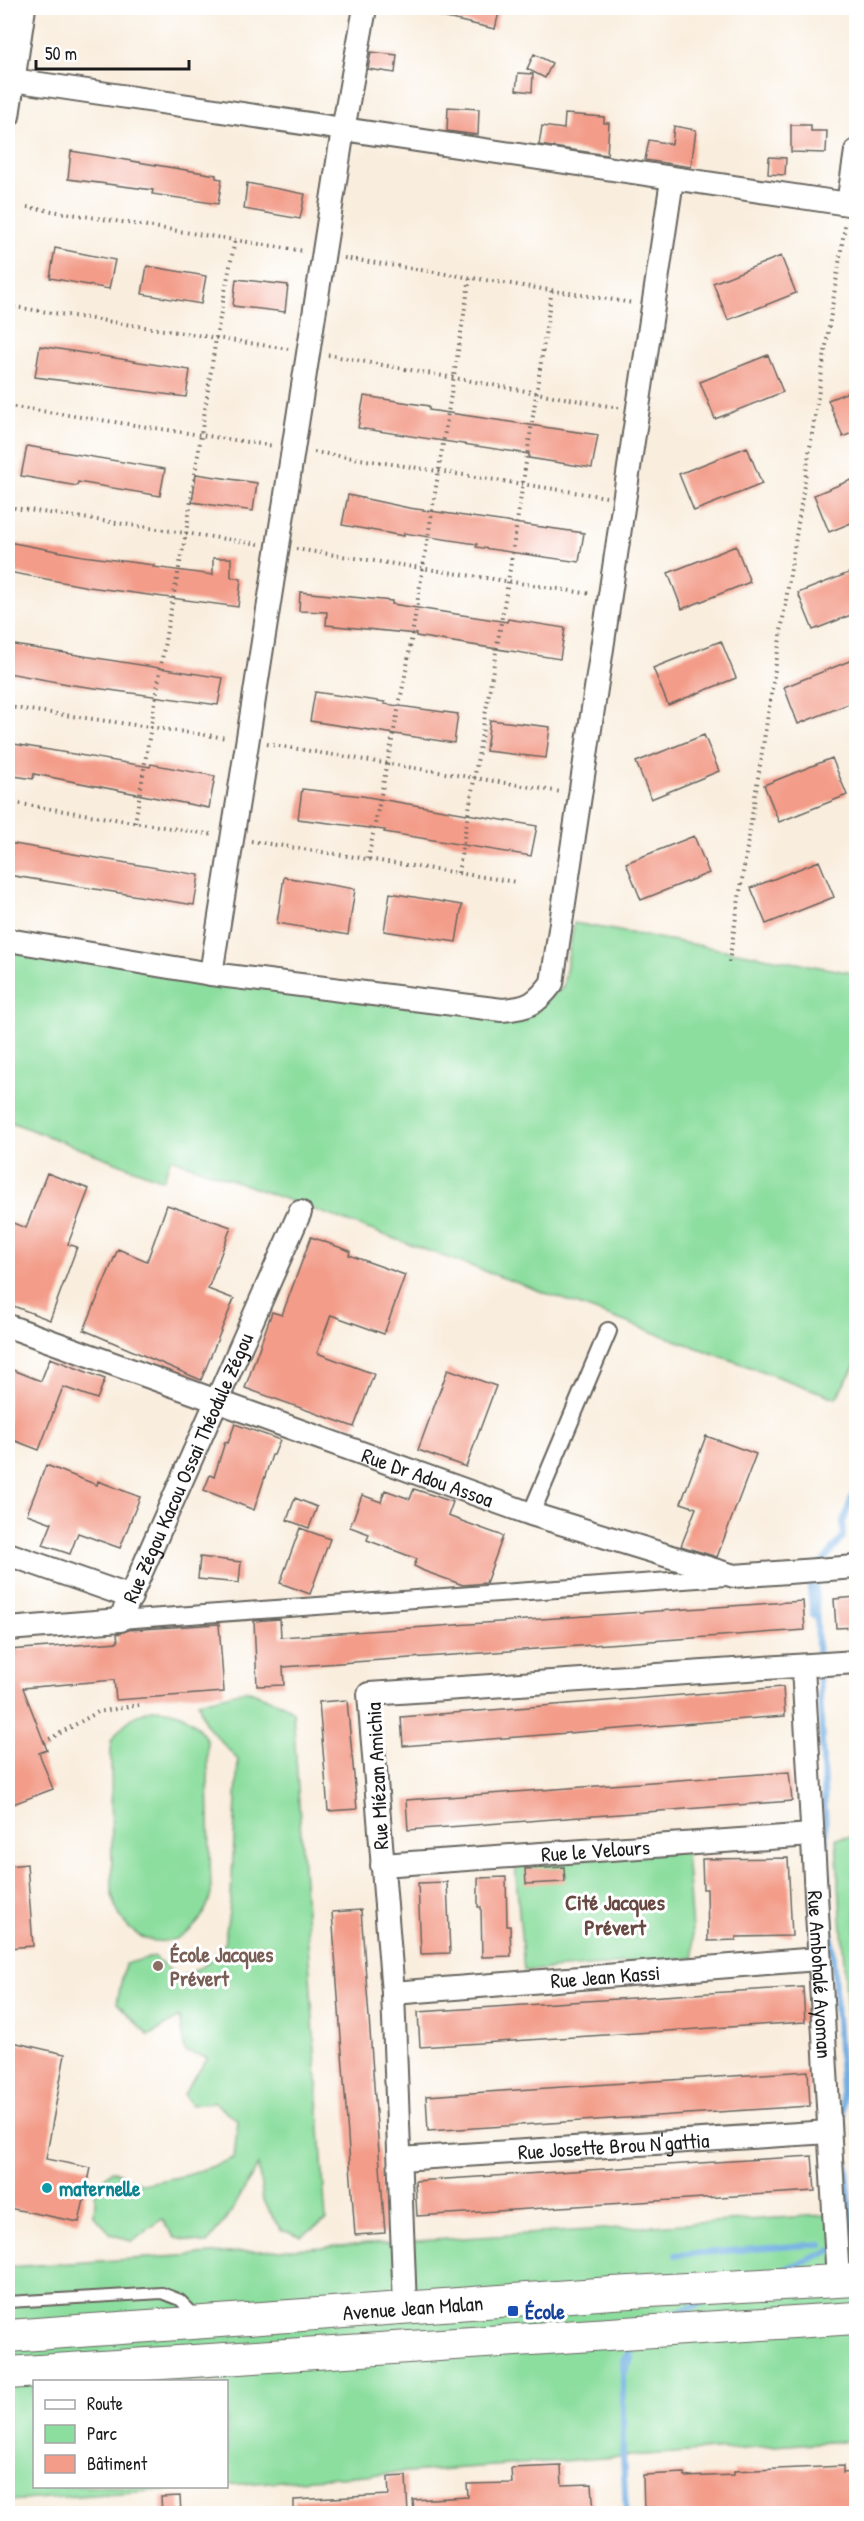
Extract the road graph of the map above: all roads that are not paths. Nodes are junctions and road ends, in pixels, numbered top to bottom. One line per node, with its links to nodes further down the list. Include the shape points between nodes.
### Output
1 (24, 8): 3 (street)
2 (365, 8): 5 (street)
3 (13, 80): 4 (street); 5 (street)
4 (8, 116)
5 (343, 130): 7 (street); 9 (street)
6 (856, 151): 7 (street, via 848,204)
7 (672, 180): 9 (street, via 552,982 539,999 524,1008 502,1010)
8 (8, 940): 9 (street)
9 (211, 974)
10 (300, 1212): 13 (street, Rue Zégou Kacou Ossai Théodule Zégou)
11 (8, 1326): 13 (street, Rue Dr Adou Assoa)
12 (608, 1331): 14 (street)
13 (217, 1402): 14 (street, Rue Dr Adou Assoa); 18 (street, Rue Zégou Kacou Ossai Théodule Zégou)
14 (531, 1514): 17 (street, Rue Dr Adou Assoa)
15 (8, 1554): 18 (street)
16 (856, 1567): 17 (street, Rue Dr Adou Assoa)
17 (734, 1576): 19 (street)
18 (131, 1597): 19 (street, Rue Zégou Kacou Ossai Théodule Zégou)
19 (120, 1620): 20 (street, Rue Zégou Kacou Ossai Théodule Zégou)
20 (8, 1629)
21 (856, 1662): 22 (street, Rue Miézan Amichia)
22 (802, 1667): 23 (street, Rue Ambohalé Ayoman); 24 (street, Rue Miézan Amichia, via 369,1694)
23 (811, 1835): 24 (street, Rue le Velours); 25 (street, Rue Ambohalé Ayoman)
24 (382, 1865): 26 (street, Rue Miézan Amichia)
25 (818, 1959): 26 (street, Rue Jean Kassi); 27 (street, Rue Ambohalé Ayoman)
26 (393, 1993): 28 (street, Rue Miézan Amichia)
27 (829, 2132): 28 (street, Rue Josette Brou N'gattia); 29 (street, Rue Ambohalé Ayoman)
28 (400, 2159): 31 (street, Rue Miézan Amichia)
29 (847, 2281): 31 (main road, Avenue Jean Malan)
30 (8, 2302): 33 (lane, via 162,2293 180,2300)
31 (405, 2307): 33 (main road, Avenue Jean Malan)
32 (856, 2318): 35 (main road, Avenue Jean Malan)
33 (201, 2321): 34 (main road, Avenue Jean Malan)
34 (8, 2336)
35 (8, 2373)

